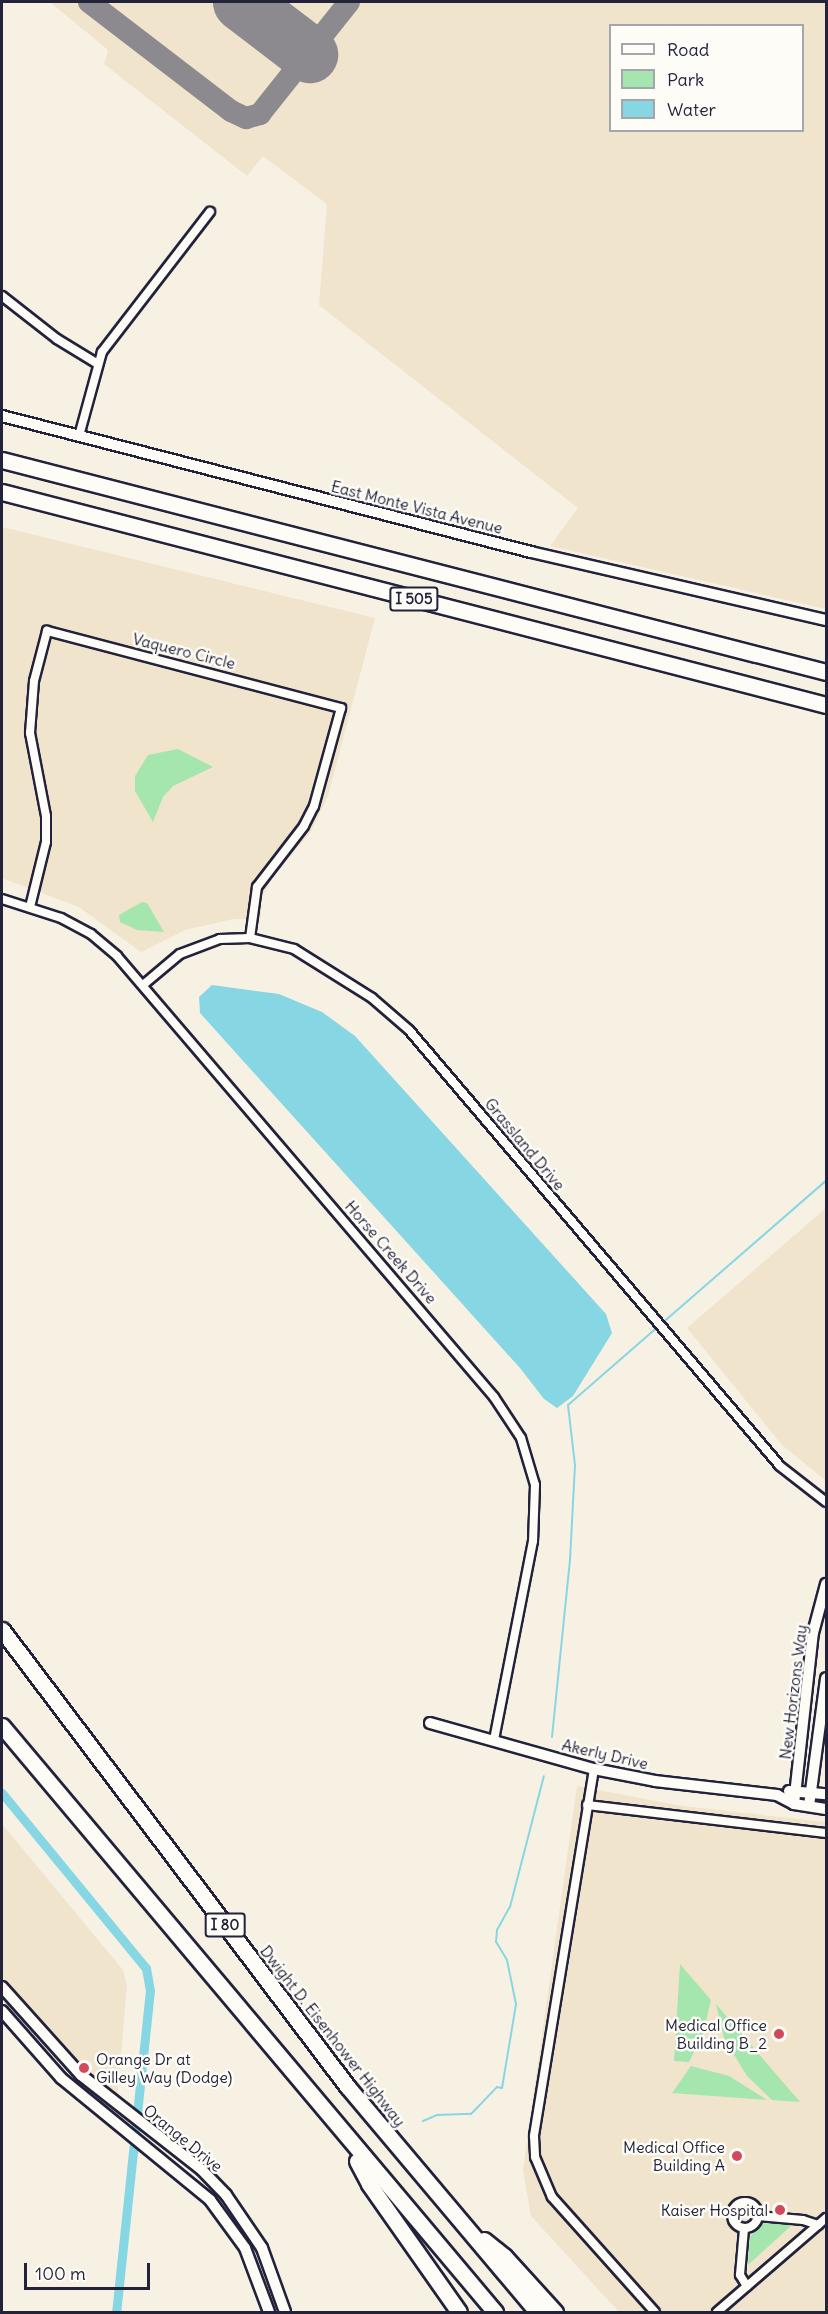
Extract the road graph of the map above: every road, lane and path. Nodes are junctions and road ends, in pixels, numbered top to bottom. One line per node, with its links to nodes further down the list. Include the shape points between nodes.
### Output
1 (210, 212): 3 (street, via 129,316)
2 (2, 296): 3 (street, via 57,339)
3 (98, 364): 5 (street)
4 (2, 416): 5 (street, East Monte Vista Avenue)
5 (79, 436): 8 (street, East Monte Vista Avenue, via 531,552)
6 (2, 460): 9 (highway, I 505)
7 (2, 492): 10 (highway, I 505)
8 (826, 620)
9 (826, 672)
10 (826, 705)
11 (2, 899): 12 (street, Horse Creek Drive)
12 (30, 907): 13 (street, Vaquero Circle, via 47,836 30,725 34,681 47,631 341,708 314,806 304,826 257,887); 14 (street, Horse Creek Drive, via 91,934)
13 (250, 938): 14 (street, Grassland Drive, via 220,939 180,954); 15 (street, Grassland Drive, via 294,949 372,998 408,1030 780,1466)
14 (143, 985): 21 (street, Horse Creek Drive, via 494,1397 521,1438 535,1485 533,1541)
15 (826, 1502)
16 (826, 1584): 23 (street, New Horizons Way, via 813,1633)
17 (2, 1630): 37 (highway, Dwight D. Eisenhower Highway / I 80, via 318,2048)
18 (826, 1678): 24 (street, New Horizons Way)
19 (430, 1723): 21 (street, Akerly Drive)
20 (2, 1726): 36 (highway, I 80)
21 (494, 1740): 22 (street, Akerly Drive)
22 (594, 1769): 26 (street, Akerly Drive, via 655,1781); 28 (street)
23 (795, 1789): 24 (street, Akerly Drive); 26 (street, Akerly Drive); 27 (street, New Horizons Way)
24 (811, 1791): 25 (street, Akerly Drive); 29 (street, New Horizons Way)
25 (826, 1794)
26 (777, 1795): 27 (street, Akerly Drive)
27 (794, 1804): 29 (street, Akerly Drive)
28 (587, 1805): 31 (street); 49 (street, via 534,2136 534,2157 552,2197)
29 (809, 1806): 30 (street, Akerly Drive)
30 (826, 1809)
31 (826, 1833)
32 (2, 1987): 34 (street, Orange Drive)
33 (2, 2011): 35 (street, Orange Drive)
34 (29, 2020): 35 (street); 44 (street, Orange Drive, via 81,2075 202,2170 236,2206 262,2248)
35 (16, 2029): 43 (street, Orange Drive, via 61,2078 186,2177 221,2212 249,2255)
36 (347, 2139): 45 (highway, via 369,2184); 46 (highway, I 80)
37 (454, 2216): 47 (highway, Dwight D. Eisenhower Highway / I 80); 48 (highway, via 504,2256)
38 (758, 2216): 40 (street, via 803,2220); 41 (street, via 754,2225); 41 (street, via 753,2205 736,2205 733,2222)
39 (826, 2218): 40 (street)
40 (818, 2226): 42 (street)
41 (744, 2229): 42 (street, via 740,2275)
42 (747, 2286): 50 (street)
43 (269, 2313)
44 (285, 2313)
45 (459, 2313)
46 (495, 2313)
47 (537, 2313)
48 (555, 2313)
49 (655, 2313)
50 (717, 2313)

